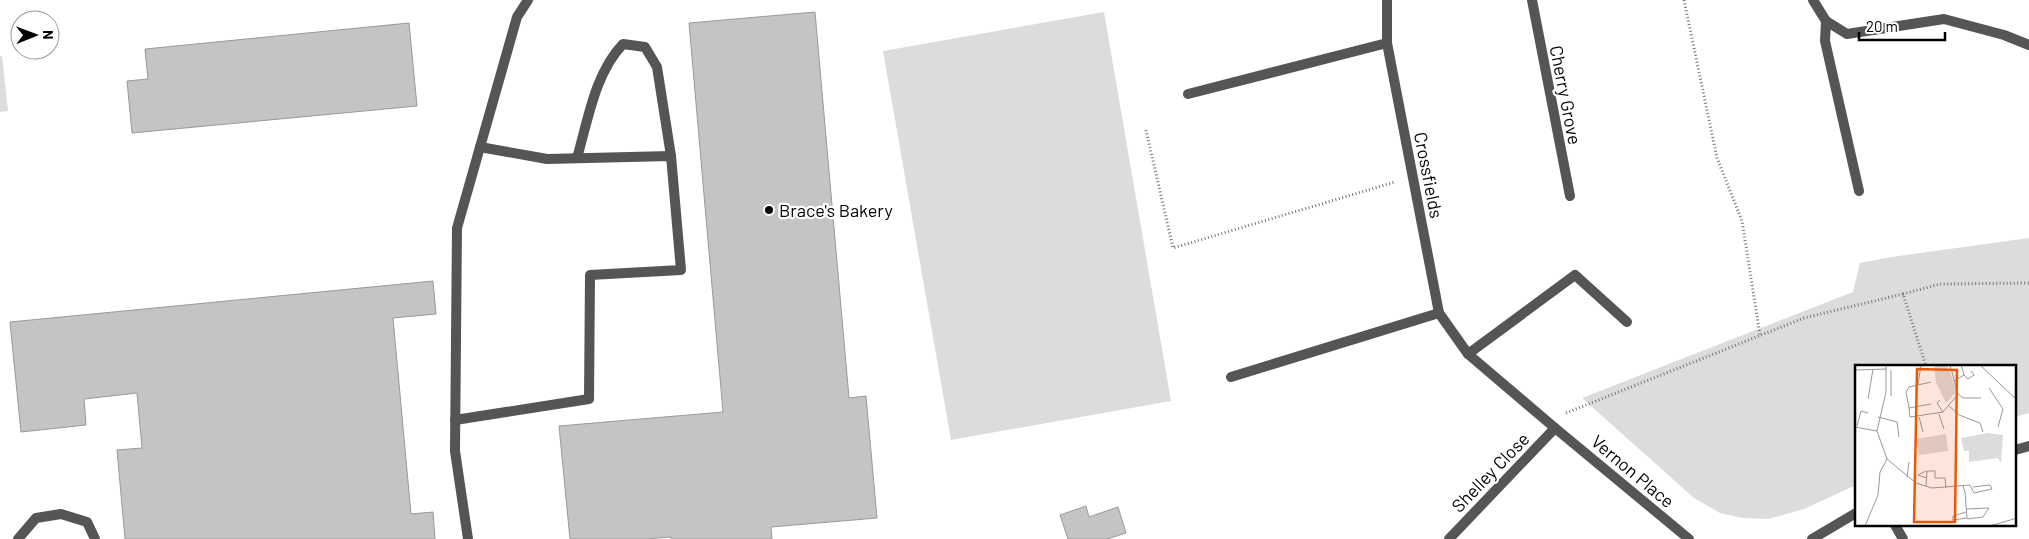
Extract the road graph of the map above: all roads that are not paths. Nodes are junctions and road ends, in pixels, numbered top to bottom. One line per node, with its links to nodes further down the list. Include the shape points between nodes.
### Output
1 (528, 0): 9 (street, via 517,17)
2 (1387, 0): 6 (street, Crossfields)
3 (1532, 0): 13 (street, Cherry Grove)
4 (1813, 0): 5 (street)
5 (1826, 21): 7 (street, via 1847,34 1944,19); 12 (street, via 1825,42)
6 (1387, 43): 8 (street); 14 (street, Crossfields)
7 (2029, 45)
8 (1188, 94)
9 (480, 147): 11 (street, via 547,159); 18 (street, via 457,228)
10 (671, 156): 11 (street); 11 (street, via 657,67 645,47 623,44 611,56 595,95); 18 (street, via 681,270 590,275 589,400)
11 (577, 158)
12 (1859, 191)
13 (1570, 196)
14 (1439, 313): 16 (street, Crossfields); 17 (street)
15 (1627, 322): 16 (street, via 1575,275)
16 (1468, 354): 19 (street, Crossfields)
17 (1231, 377)
18 (456, 420): 26 (street, via 455,451)
19 (1555, 428): 27 (street, Shelley Close); 28 (street, Vernon Place)
20 (2029, 446): 21 (street)
21 (2016, 450)
22 (1855, 514): 29 (street)
23 (1896, 526): 30 (street)
24 (18, 539): 25 (street, via 36,518 61,514 87,522)
25 (95, 539)
26 (468, 539)
27 (1448, 539)
28 (1689, 539)
29 (1812, 539)
30 (1903, 539)

